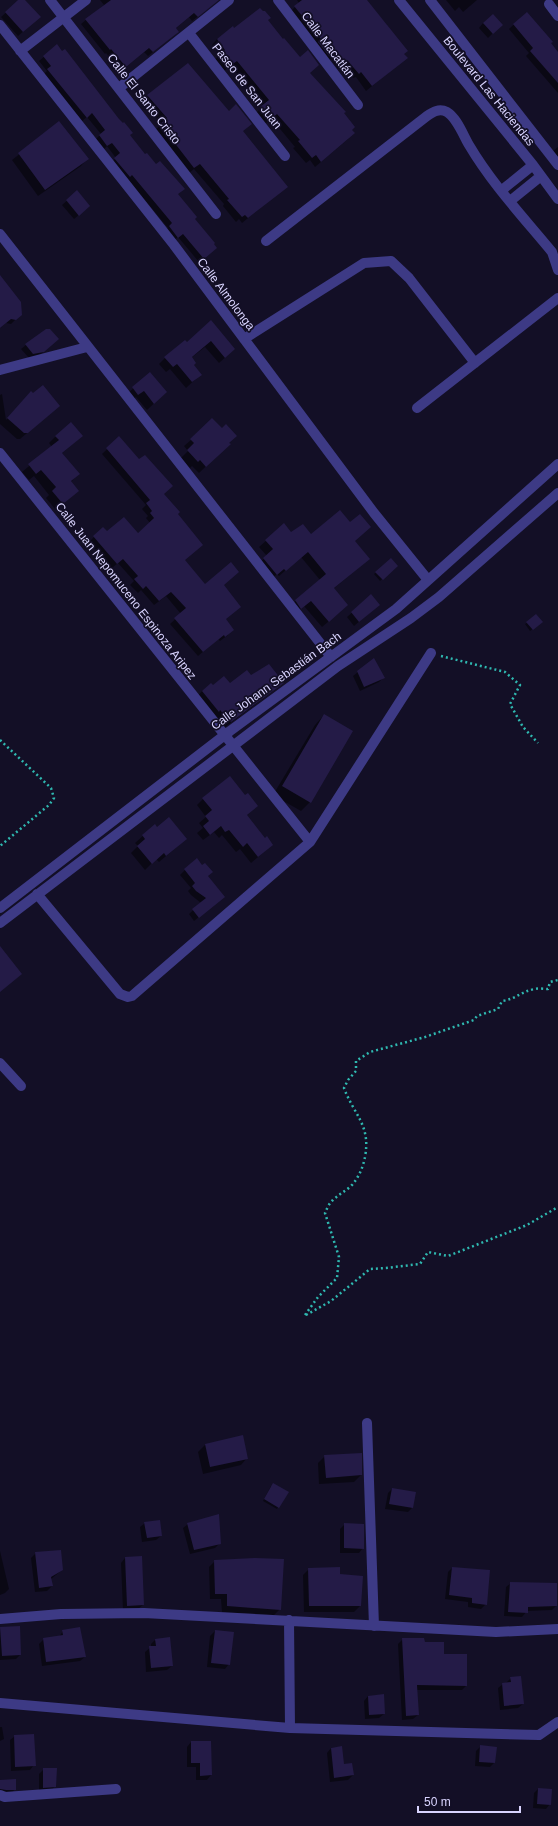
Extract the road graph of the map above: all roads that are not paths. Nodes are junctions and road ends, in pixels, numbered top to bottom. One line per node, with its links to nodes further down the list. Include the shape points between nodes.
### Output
1 (50, 0): 9 (street, Calle El Santo Cristo)
2 (86, 0): 9 (street)
3 (229, 0): 11 (street)
4 (278, 0): 14 (street, Calle Macatlán)
5 (399, 0): 17 (street, Boulevard Las Haciendas)
6 (430, 0): 16 (street, Boulevard Las Haciendas)
7 (549, 4): 8 (street)
8 (558, 16)
9 (64, 17): 12 (street); 13 (street, Calle El Santo Cristo)
10 (0, 25): 12 (street, Calle Almolonga)
11 (189, 33): 13 (street); 15 (street, Paseo de San Juan)
12 (20, 51): 27 (street, Calle Almolonga, via 174,245)
13 (119, 88): 22 (street, Calle El Santo Cristo)
14 (358, 105)
15 (285, 156)
16 (558, 164)
17 (533, 165): 18 (street, Boulevard Las Haciendas); 19 (street)
18 (541, 176): 20 (street, Boulevard Las Haciendas); 21 (street)
19 (502, 190): 21 (street); 24 (street, via 478,160 454,120 447,113 434,111)
20 (558, 199)
21 (510, 201): 25 (street, via 552,252)
22 (216, 214)
23 (0, 234): 28 (street)
24 (266, 241)
25 (558, 270)
26 (558, 298): 29 (street)
27 (244, 340): 29 (street, via 364,263 390,262 409,278); 35 (street, Calle Almolonga, via 374,513)
28 (87, 347): 30 (street); 37 (street)
29 (475, 363): 31 (street)
30 (0, 370)
31 (417, 408)
32 (0, 452): 38 (street, Calle Juan Nepomuceno Espinoza Aripez)
33 (558, 464): 35 (street, Calle Johann Sebastián Bach)
34 (558, 493): 39 (street, Calle Johann Sebastián Bach, via 439,597 338,666)
35 (428, 580): 37 (street, Calle Johann Sebastián Bach, via 396,609)
36 (431, 654): 40 (street)
37 (331, 657): 38 (street, Calle Johann Sebastián Bach)
38 (224, 736): 39 (street, Calle Juan Nepomuceno Espinoza Aripez); 42 (street, Calle Johann Sebastián Bach)
39 (232, 746): 40 (street, Calle Juan Nepomuceno Espinoza Aripez); 41 (street, Calle Johann Sebastián Bach)
40 (310, 842): 41 (street, via 137,992 128,997 120,994)
41 (37, 894): 43 (street, Calle Johann Sebastián Bach)
42 (0, 908)
43 (0, 923)
44 (0, 1063): 45 (street)
45 (21, 1086)
46 (367, 1423): 49 (street)
47 (0, 1619): 48 (street, via 62,1614 144,1613)
48 (288, 1620): 49 (street); 53 (street)
49 (374, 1626): 50 (street, via 496,1632)
50 (558, 1629)
51 (0, 1703): 53 (street)
52 (558, 1722): 53 (street, via 539,1735)
53 (290, 1728)
54 (116, 1789): 55 (street, via 5,1797)
55 (0, 1795)
56 (0, 1800): 57 (street)
57 (29, 1800)

